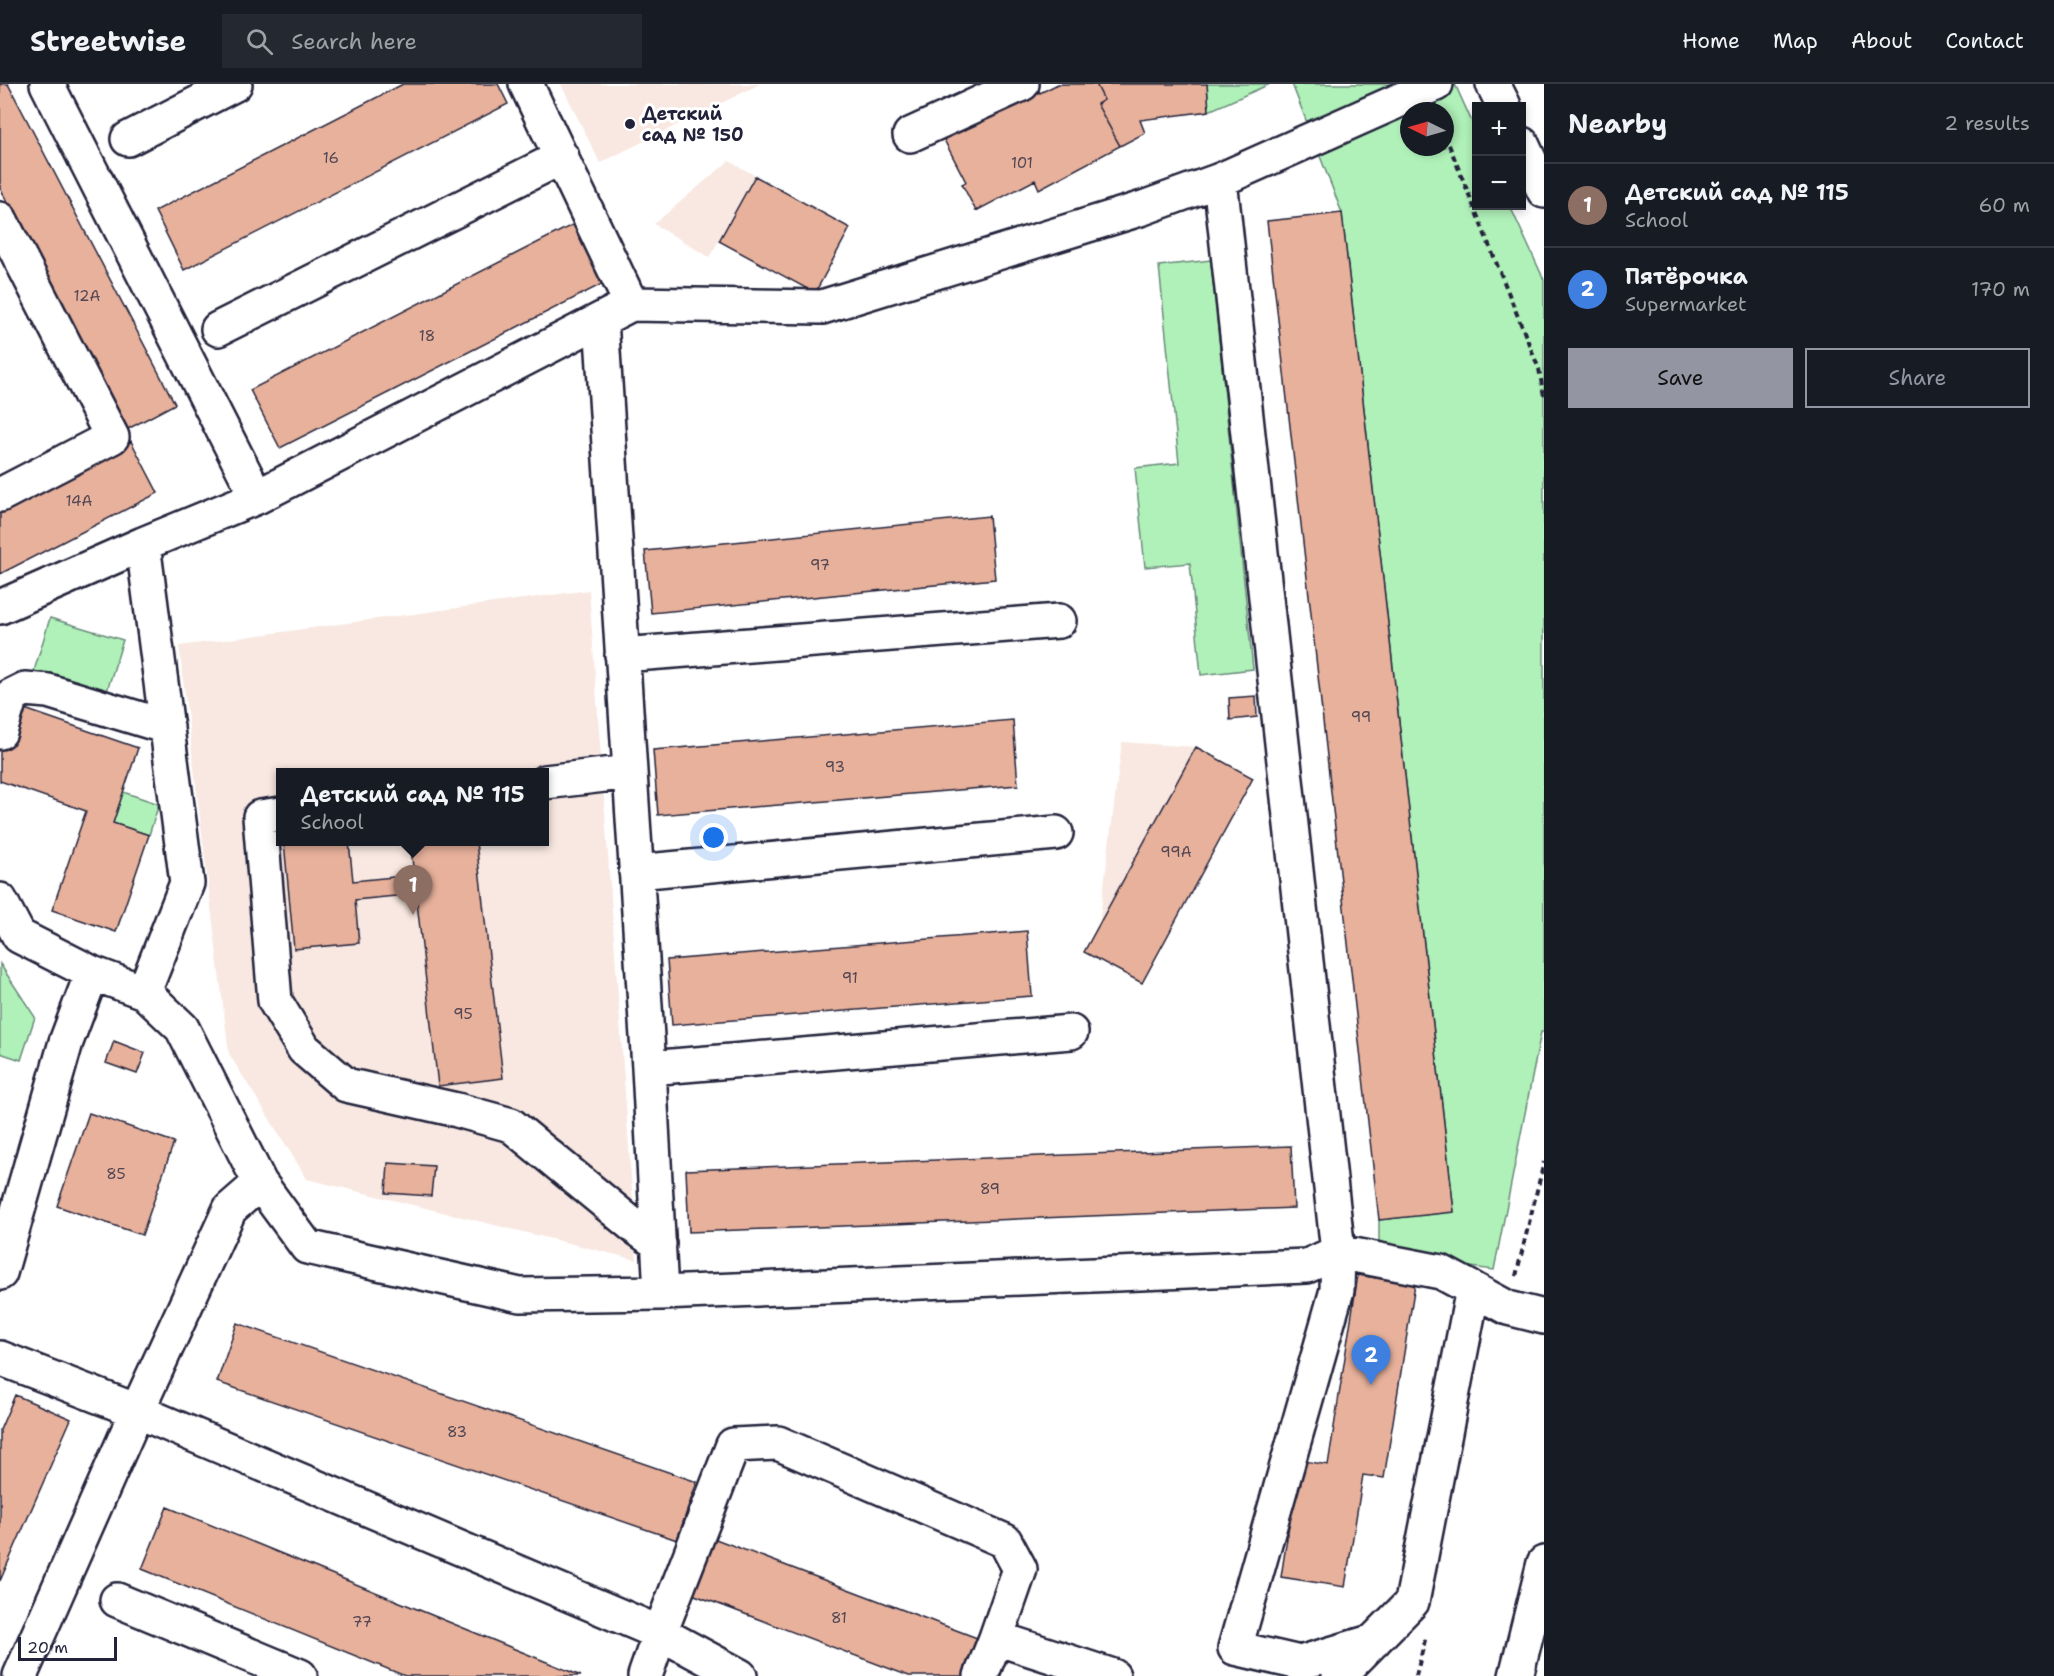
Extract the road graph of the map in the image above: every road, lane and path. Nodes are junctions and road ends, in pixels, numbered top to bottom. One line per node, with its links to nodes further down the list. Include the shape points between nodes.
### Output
1 (47, 84): 21 (street)
2 (235, 84): 9 (street)
3 (526, 84): 12 (street)
4 (1022, 84): 8 (street)
5 (1436, 84): 13 (street)
6 (1493, 84): 7 (street)
7 (1502, 102)
8 (910, 135)
9 (128, 139)
10 (1526, 154): 14 (street)
11 (1453, 156): 19 (path, via 1539,369)
12 (562, 157): 16 (street); 18 (street)
13 (1220, 180): 16 (street, via 1143,208 822,307); 40 (street)
14 (1544, 191)
15 (0, 219): 20 (street, via 112,437)
16 (631, 304): 17 (street)
17 (601, 320): 21 (street); 25 (street)
18 (218, 329)
19 (1544, 396)
20 (0, 495)
21 (256, 497): 22 (street)
22 (143, 544): 23 (street); 26 (street)
23 (0, 607)
24 (1059, 621): 25 (street)
25 (622, 655): 28 (street)
26 (166, 727): 27 (street, via 48,691 25,690 11,696); 35 (street, via 187,883)
27 (0, 732)
28 (630, 772): 29 (street); 32 (street)
29 (549, 782)
30 (276, 815): 39 (street, via 260,817 274,1001 304,1049 346,1085 511,1125)
31 (1056, 833): 32 (street)
32 (636, 872): 37 (street)
33 (0, 900): 34 (street, via 19,936)
34 (93, 973): 35 (street); 41 (street, via 66,1042)
35 (144, 992): 38 (street, via 182,1028)
36 (1071, 1032): 37 (street)
37 (649, 1068): 39 (street)
38 (260, 1183): 43 (street, via 307,1247 520,1295); 46 (street, via 230,1209)
39 (659, 1244): 43 (street)
40 (1338, 1252): 42 (street, via 1441,1272); 43 (street, via 1307,1266); 51 (street, via 1338,1290 1235,1648 1300,1663)
41 (0, 1273)
42 (1473, 1290): 44 (street, via 1508,1308); 51 (street, via 1412,1602)
43 (661, 1293)
44 (1544, 1317)
45 (0, 1358): 46 (street)
46 (137, 1411): 49 (street); 52 (street)
47 (1544, 1563): 59 (street)
48 (117, 1600): 53 (street)
49 (660, 1633): 50 (street, via 733,1445 778,1443 1005,1540 1020,1569); 54 (street); 55 (street)
50 (996, 1638): 56 (street); 57 (street)
51 (1374, 1641): 58 (street)
52 (20, 1676)
53 (300, 1676)
54 (645, 1676)
55 (740, 1676)
56 (981, 1676)
57 (1113, 1676)
58 (1339, 1676)
59 (1516, 1676)

